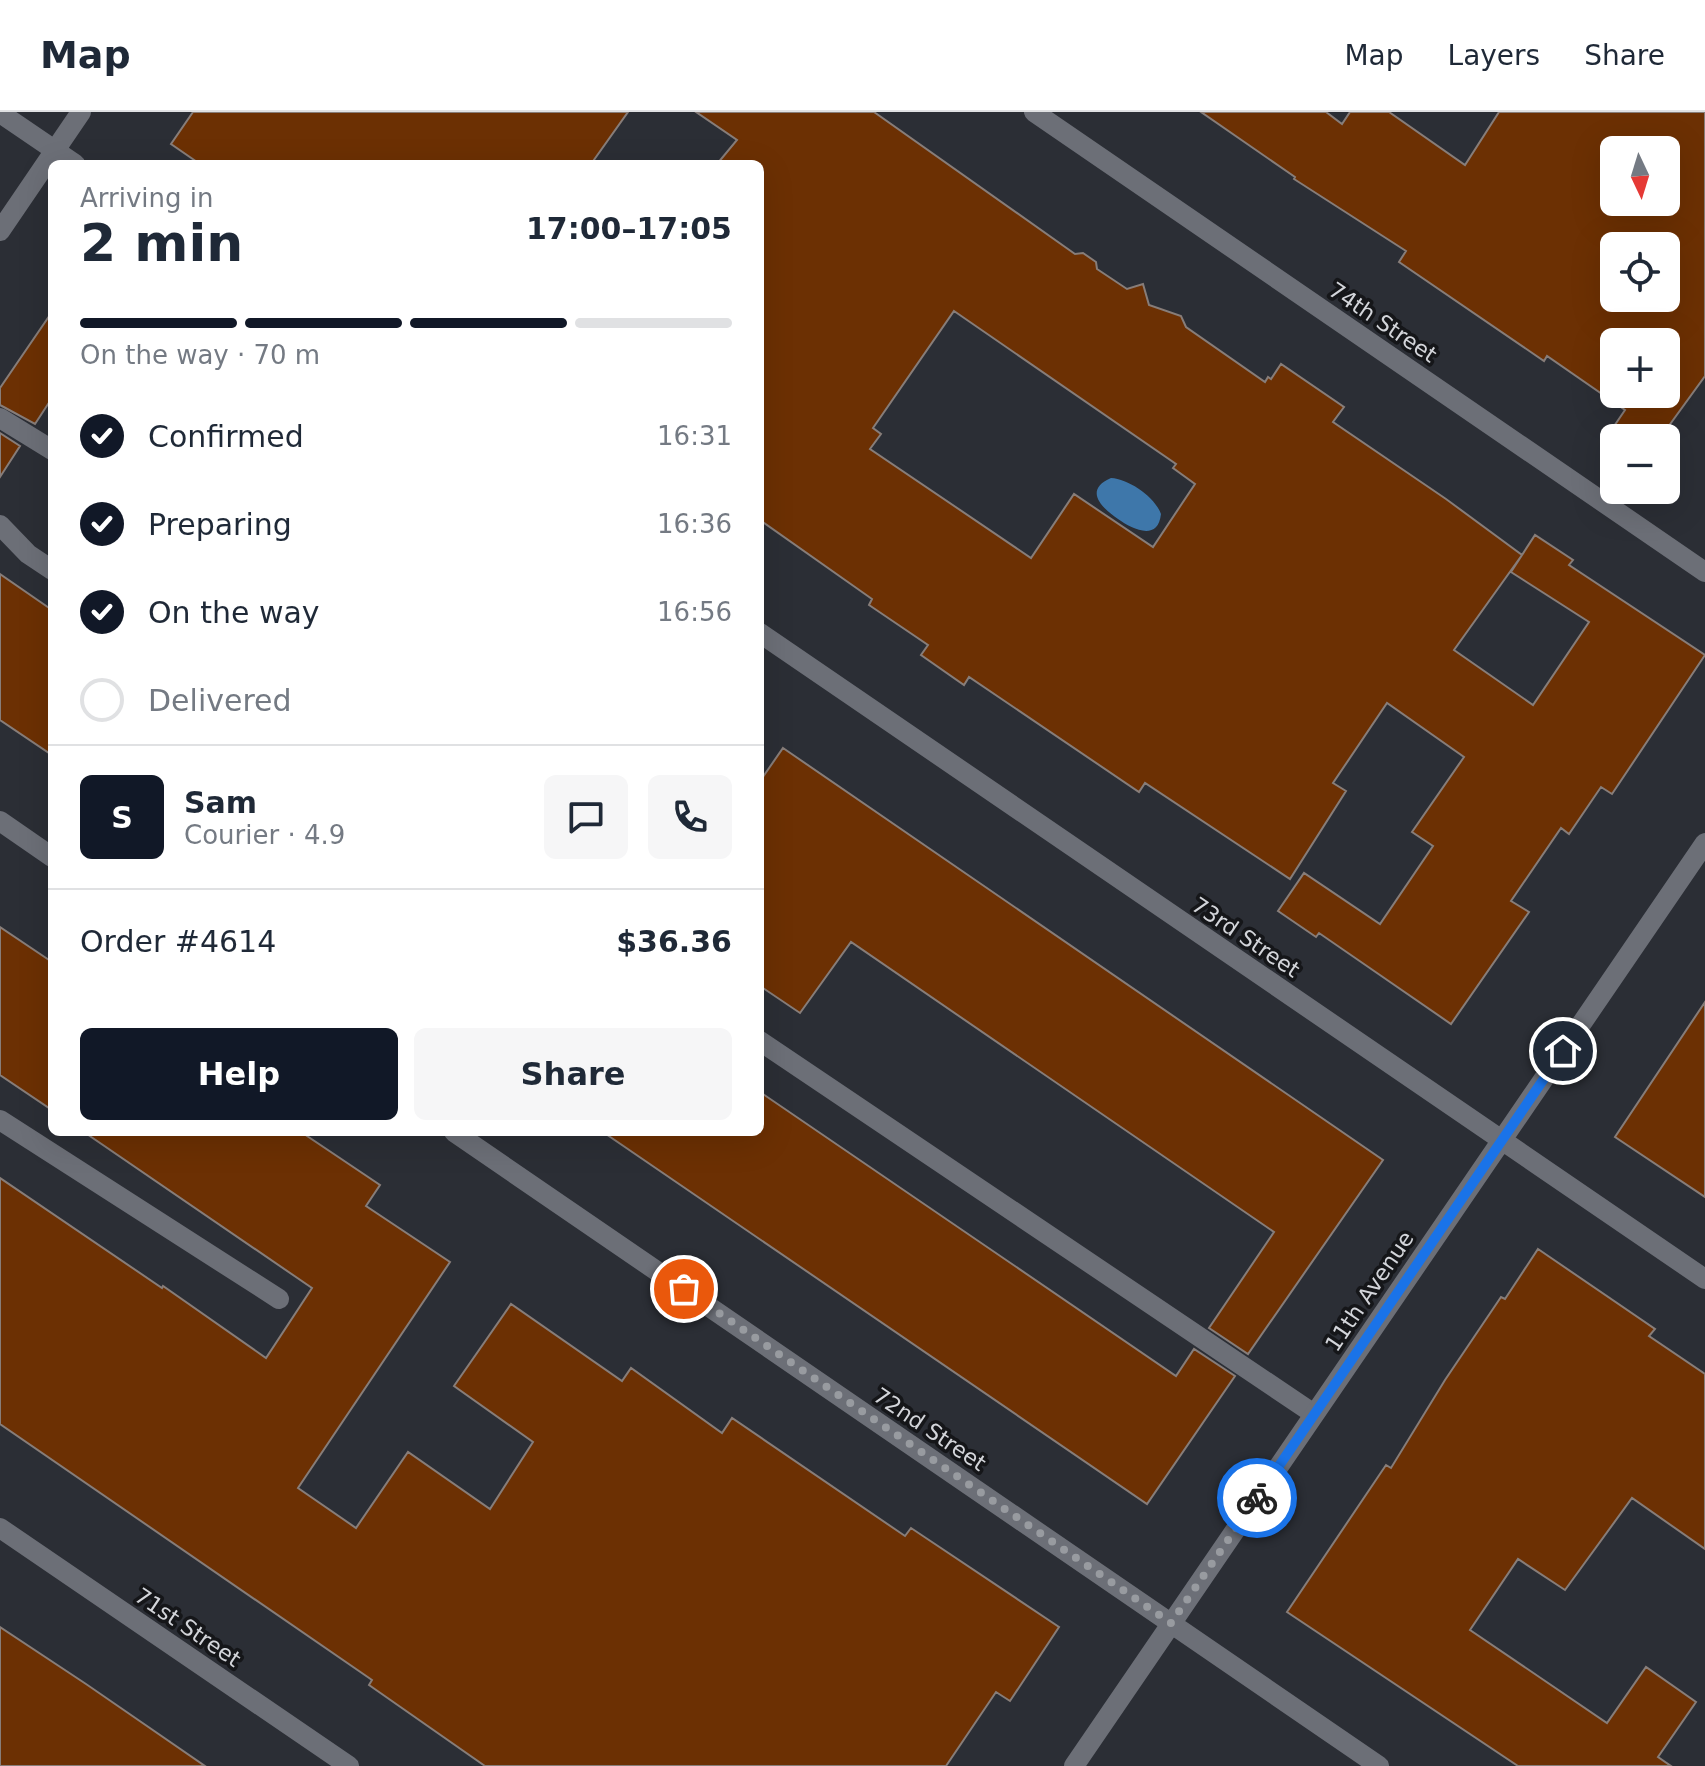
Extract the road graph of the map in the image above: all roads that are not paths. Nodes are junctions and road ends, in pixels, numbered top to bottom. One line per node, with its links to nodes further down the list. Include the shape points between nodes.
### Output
1 (81, 112): 4 (street)
2 (1034, 112): 13 (street, 74th Street)
3 (0, 113): 4 (street)
4 (55, 150): 6 (street); 7 (street)
5 (48, 160): 8 (street)
6 (48, 160)
7 (69, 160)
8 (0, 231)
9 (0, 418): 10 (street)
10 (48, 448)
11 (0, 525): 12 (street)
12 (48, 567)
13 (1705, 572)
14 (764, 636): 21 (street, 73rd Street)
15 (0, 821): 17 (street)
16 (1705, 843): 21 (street, 11th Avenue)
17 (48, 854)
18 (764, 1044): 24 (street)
19 (0, 1120): 23 (street)
20 (460, 1136): 26 (street, 72nd Street)
21 (1501, 1141): 22 (street, 73rd Street); 24 (street, 11th Avenue)
22 (1705, 1279)
23 (279, 1299)
24 (1314, 1414): 26 (street, 11th Avenue)
25 (0, 1528): 27 (street, 71st Street)
26 (1171, 1623): 28 (street, 11th Avenue); 29 (street, 72nd Street)
27 (349, 1766)
28 (1074, 1766)
29 (1379, 1766)

